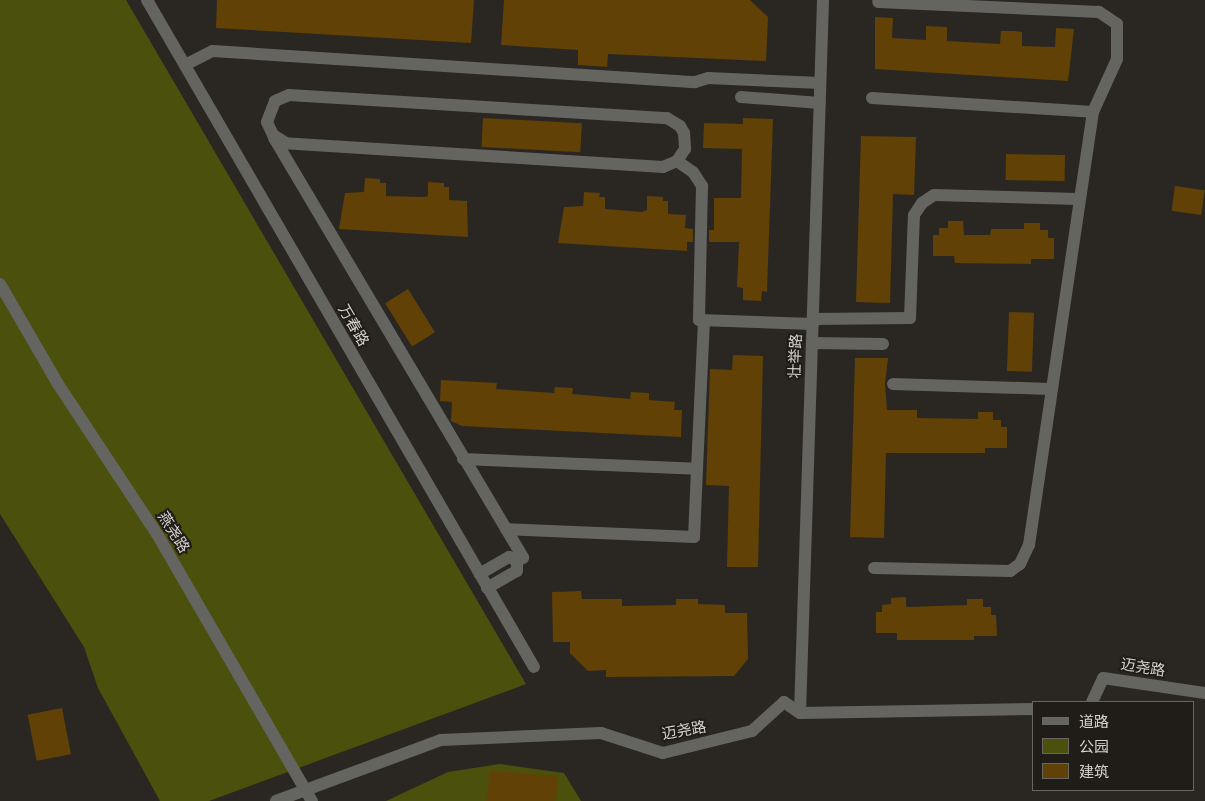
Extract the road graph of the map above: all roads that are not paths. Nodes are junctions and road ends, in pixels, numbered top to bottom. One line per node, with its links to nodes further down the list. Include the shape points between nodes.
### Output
1 (146, 0): 4 (street, 万春路)
2 (823, 0): 5 (street, 壮举路)
3 (878, 2): 9 (street, via 1100,12 1117,24 1117,59)
4 (185, 65): 5 (street, via 213,52 695,82 708,78); 25 (street, 万春路)
5 (820, 83): 8 (street, 壮举路)
6 (741, 97): 8 (street)
7 (872, 98): 9 (street)
8 (820, 103): 15 (street, 壮举路)
9 (1093, 112): 12 (street)
10 (273, 136): 11 (street, via 286,143 663,167); 11 (street, via 267,114 275,101 289,95 667,118 680,126 684,133 685,149); 20 (street)
11 (677, 161): 14 (street, via 693,172 702,186 699,320)
12 (1078, 199): 15 (street, via 934,194 914,215 910,318); 19 (street)
13 (0, 284): 32 (street, 燕尧路, via 58,384 157,534)
14 (704, 320): 15 (street); 21 (street)
15 (813, 322): 16 (street, 壮举路)
16 (812, 343): 17 (street); 31 (street, 壮举路)
17 (883, 344)
18 (892, 384): 19 (street)
19 (1050, 389): 24 (street, via 1029,545 1020,564 1010,571)
20 (463, 459): 21 (street); 22 (street)
21 (697, 468): 22 (street, via 694,537)
22 (506, 529): 23 (street, via 523,558)
23 (517, 561): 25 (street, via 508,557); 26 (street, via 517,571)
24 (874, 568)
25 (479, 574): 26 (street, 万春路)
26 (488, 588): 27 (street, 万春路)
27 (534, 667)
28 (1205, 693): 29 (street, 迈尧路, via 1103,678)
29 (1092, 701)
30 (1032, 708): 31 (street, 迈尧路)
31 (800, 713): 32 (street, 迈尧路, via 784,702 752,730 664,753 601,733 441,740)
32 (309, 795): 33 (street)
33 (276, 801)

